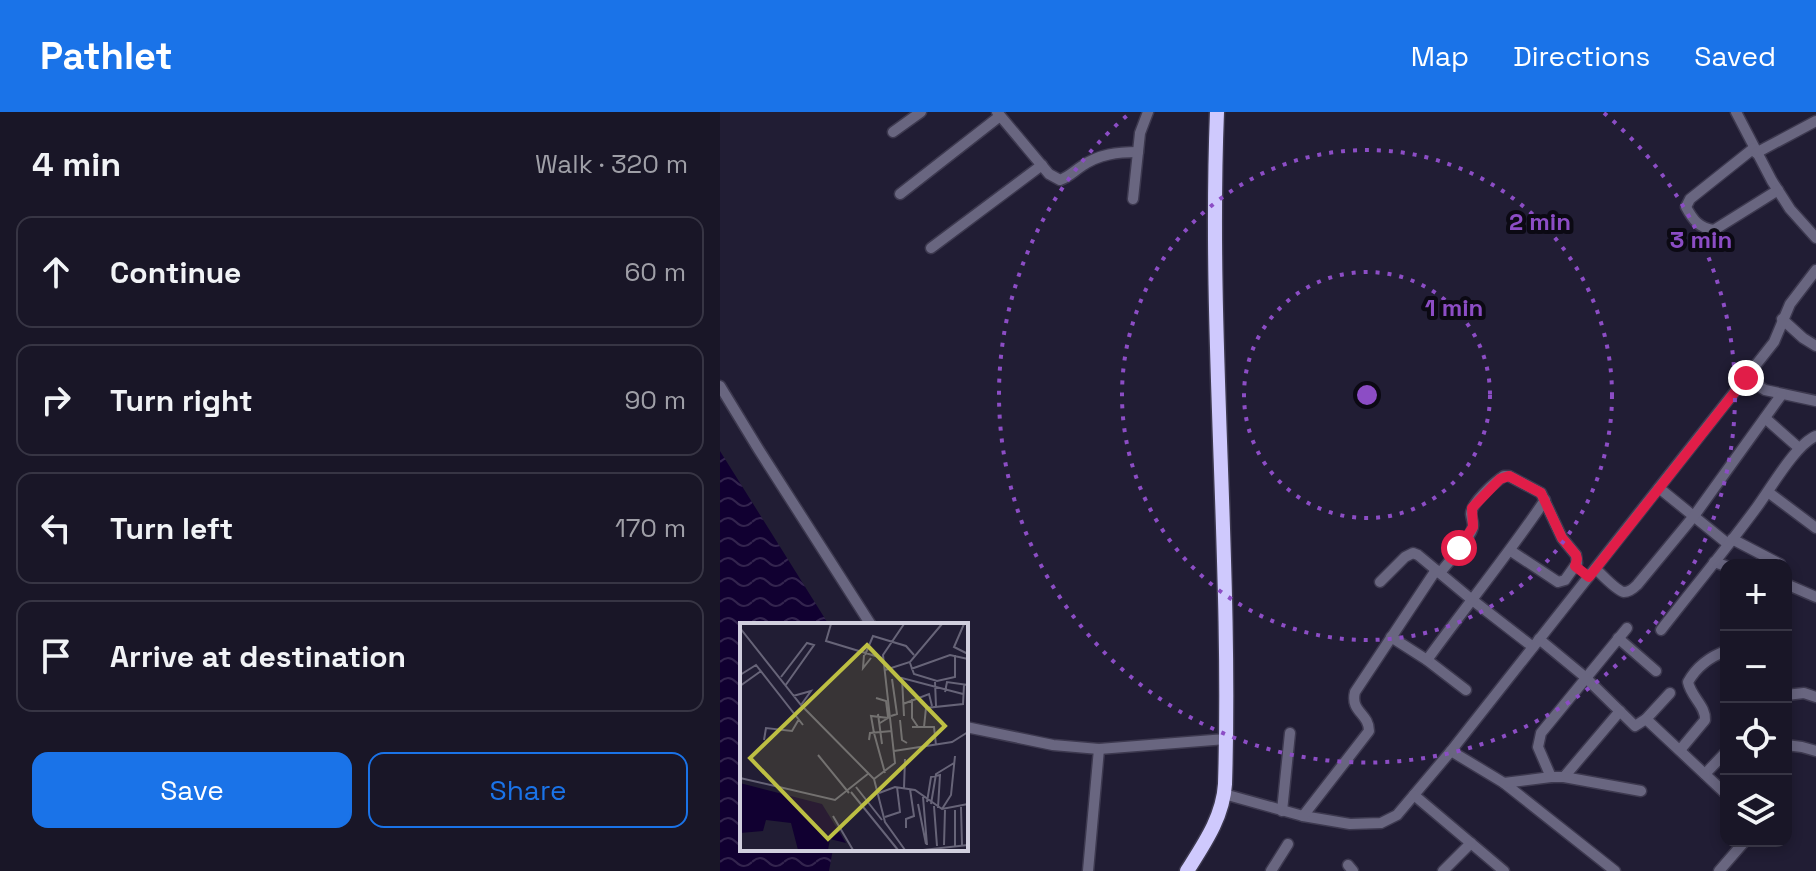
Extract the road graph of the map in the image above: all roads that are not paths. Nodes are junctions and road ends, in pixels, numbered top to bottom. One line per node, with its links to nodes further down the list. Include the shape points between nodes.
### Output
1 (921, 112): 7 (street)
2 (1148, 112): 9 (street)
3 (1217, 112): 61 (highway)
4 (1736, 112): 8 (street)
5 (999, 114): 10 (street); 12 (street)
6 (1816, 121): 8 (street)
7 (893, 132)
8 (1755, 150): 11 (street); 11 (street, via 1690,199 1686,207 1691,216 1714,230)
9 (1138, 152): 10 (street, via 1099,157 1060,180); 13 (street)
10 (1042, 165): 15 (street)
11 (1778, 190): 14 (street)
12 (900, 194)
13 (1133, 199)
14 (1816, 238)
15 (931, 248)
16 (1816, 270): 17 (street)
17 (1782, 319): 18 (street); 19 (street, via 1774,342)
18 (1816, 346)
19 (1746, 378): 21 (street); 26 (street)
20 (720, 386): 43 (street)
21 (1782, 394): 22 (street); 23 (street)
22 (1816, 401)
23 (1765, 418): 25 (street); 29 (street)
24 (1816, 436): 25 (street)
25 (1799, 448): 27 (street)
26 (1659, 488): 29 (street); 38 (street)
27 (1768, 492): 30 (street); 31 (street)
28 (1545, 500): 32 (street); 36 (street, via 1576,555); 37 (street, via 1509,476 1500,479 1472,508 1470,534)
29 (1694, 516): 31 (street); 38 (street, via 1630,591)
30 (1816, 528)
31 (1730, 542): 33 (street); 34 (street)
32 (1511, 551): 36 (street, via 1558,582); 42 (street)
33 (1769, 559)
34 (1714, 562): 35 (street); 45 (street)
35 (1720, 564)
36 (1575, 566): 38 (street)
37 (1438, 571): 39 (street, via 1413,553); 42 (street); 46 (street)
38 (1592, 573): 48 (street)
39 (1380, 582)
40 (1792, 587): 41 (street)
41 (1816, 597)
42 (1471, 599): 48 (street); 50 (street)
43 (870, 623)
44 (1627, 628): 47 (street)
45 (1661, 630)
46 (1391, 637): 50 (street); 77 (street, via 1355,692 1356,707 1369,731)
47 (1618, 638): 51 (street); 52 (street)
48 (1536, 643): 52 (street); 65 (street)
49 (1720, 653): 64 (street, via 1701,664 1688,682 1705,720)
50 (1427, 660): 53 (street)
51 (1656, 671)
52 (1585, 677): 57 (street); 69 (street, via 1538,740)
53 (1466, 690)
54 (1670, 693): 58 (street)
55 (1792, 694): 56 (street)
56 (1815, 695)
57 (1620, 711): 58 (street, via 1635,726); 70 (street)
58 (1646, 719): 64 (street)
59 (968, 727): 63 (street)
60 (1290, 733): 76 (street)
61 (1226, 739): 63 (street); 74 (highway)
62 (1792, 746): 66 (street)
63 (1099, 749): 81 (street)
64 (1680, 750): 68 (street)
65 (1451, 751): 71 (street); 75 (street)
66 (1816, 751)
67 (1720, 759): 68 (street)
68 (1705, 774): 72 (street)
69 (1551, 777): 70 (street); 71 (street)
70 (1564, 777): 73 (street)
71 (1504, 783): 86 (street)
72 (1720, 788)
73 (1641, 791)
74 (1224, 794): 76 (street); 82 (highway, via 1215,824)
75 (1414, 795): 77 (street, via 1397,815 1381,823); 78 (street)
76 (1282, 811): 77 (street)
77 (1303, 816)
78 (1471, 843): 84 (street); 85 (street)
79 (1288, 844): 83 (street)
80 (1740, 847): 87 (street)
81 (1088, 871)
82 (1187, 871)
83 (1271, 871)
84 (1443, 871)
85 (1504, 871)
86 (1615, 871)
87 (1719, 871)

